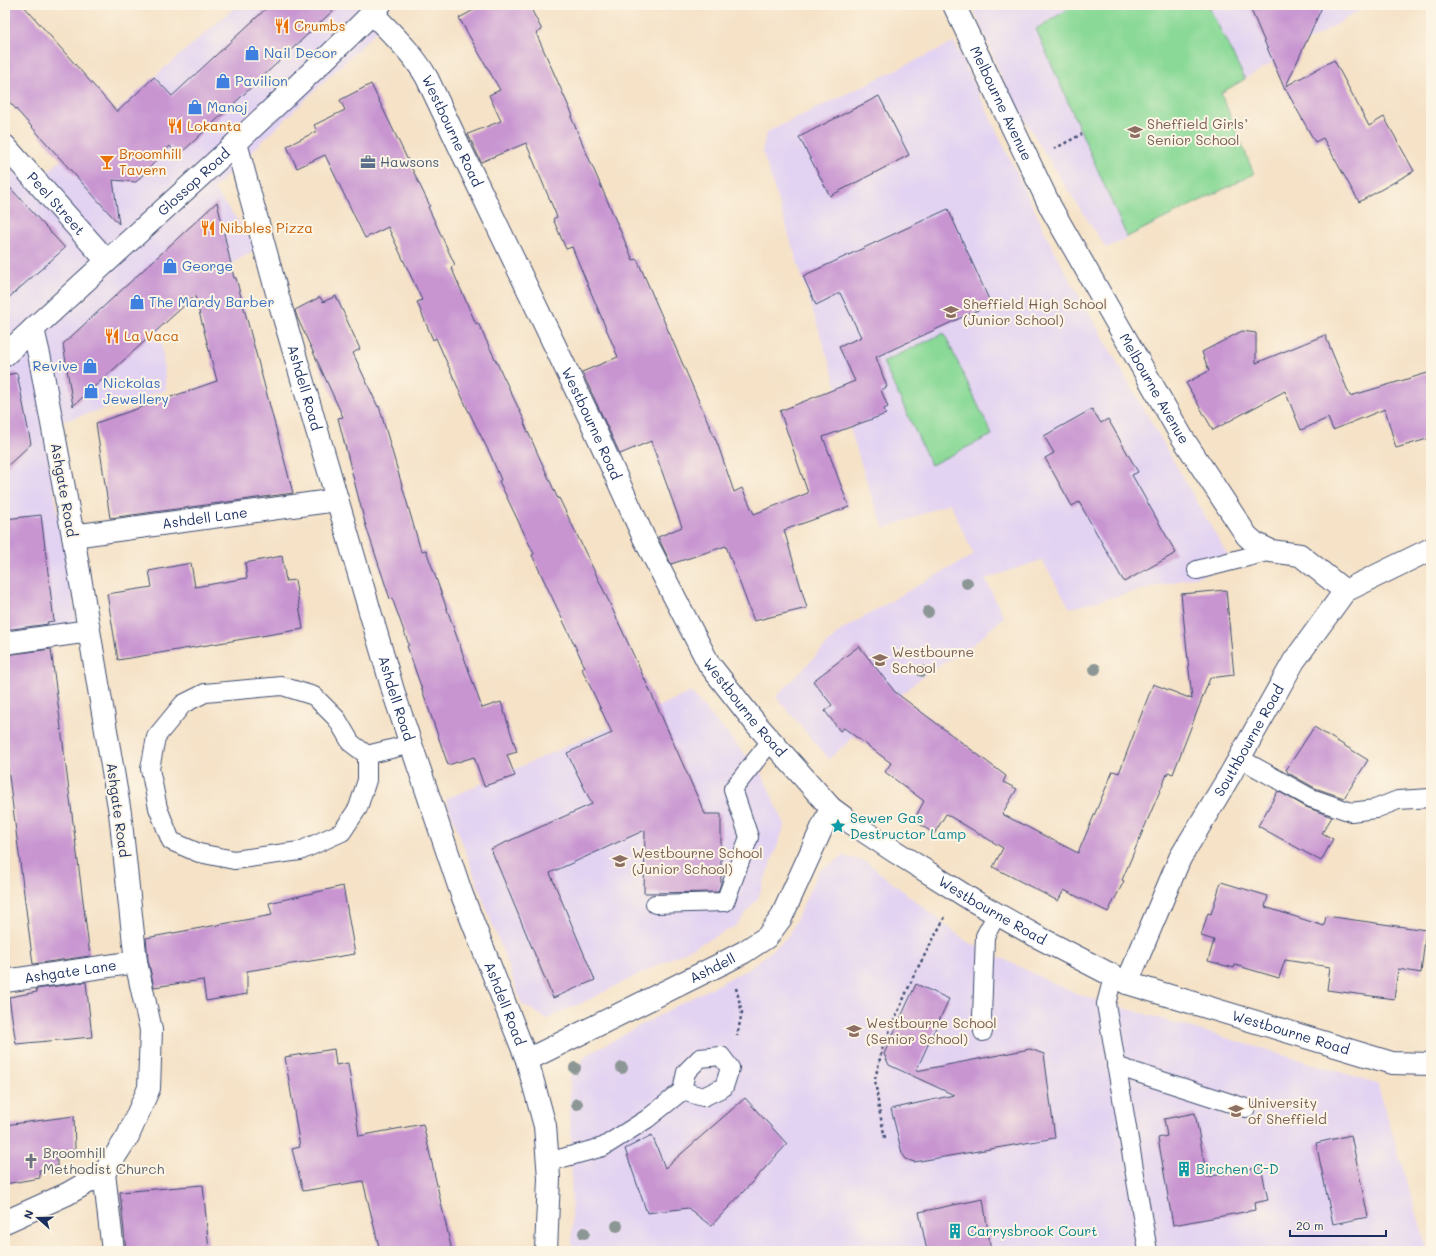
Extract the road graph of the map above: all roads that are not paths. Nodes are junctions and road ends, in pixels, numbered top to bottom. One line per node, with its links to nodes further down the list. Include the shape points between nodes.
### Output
1 (954, 5): 11 (street, Melbourne Avenue, via 1051,208 1182,437 1247,536)
2 (376, 9): 3 (street, Glossop Road); 16 (street, Westbourne Road, via 427,78 644,538 709,664)
3 (236, 143): 5 (street, Glossop Road); 8 (street, Ashdell Road)
4 (5, 146): 5 (street, Peel Street)
5 (107, 261): 6 (street, Glossop Road)
6 (33, 329): 7 (street, Glossop Road); 9 (street, Ashgate Road)
7 (5, 355)
8 (337, 500): 9 (street, Ashdell Lane); 17 (street, Ashdell Road)
9 (73, 536): 14 (street, Ashgate Road)
10 (1431, 550): 13 (street, Southbourne Road)
11 (1271, 551): 12 (lane); 13 (street, Melbourne Avenue, via 1300,554)
12 (1197, 570)
13 (1345, 591): 19 (street, Southbourne Road, via 1294,661)
14 (89, 632): 15 (street); 24 (street, Ashgate Road, via 120,813)
15 (5, 643)
16 (771, 741): 21 (street, Westbourne Road); 22 (lane, via 733,789 750,837 725,902)
17 (411, 744): 18 (lane); 28 (street, Ashdell Road, via 462,896)
18 (367, 755): 18 (lane, via 351,743 337,719 314,696 282,686 205,693 183,704 156,737 150,769 158,808 171,841 199,853 234,860 300,851 342,832 358,808 367,780)
19 (1239, 758): 20 (lane, via 1311,798 1351,812 1375,809 1398,800); 25 (street, Southbourne Road, via 1180,858)
20 (1431, 798)
21 (831, 808): 23 (street, Westbourne Road, via 888,847); 28 (street, Ashdell, via 781,918 767,937 744,952)
22 (655, 904)
23 (997, 914): 25 (street, Westbourne Road); 27 (lane, via 985,936)
24 (136, 962): 26 (street, Ashgate Lane); 34 (street, Ashgate Road, via 151,1030 149,1088 128,1136)
25 (1120, 980): 29 (street, Westbourne Road, via 1392,1063); 30 (lane, via 1106,1004)
26 (5, 981)
27 (983, 1032)
28 (526, 1060): 33 (street, Ashdell Road, via 545,1126)
29 (1431, 1064)
30 (1116, 1066): 32 (lane); 38 (lane)
31 (682, 1092): 31 (lane, via 703,1097 724,1087 730,1068 721,1056 700,1058 686,1072); 33 (lane, via 603,1148)
32 (1246, 1108)
33 (548, 1162): 37 (street, Ashdell Road)
34 (104, 1173): 35 (street, Ashgate Road, via 68,1194); 36 (street)
35 (5, 1222)
36 (113, 1251)
37 (546, 1251)
38 (1148, 1251)

